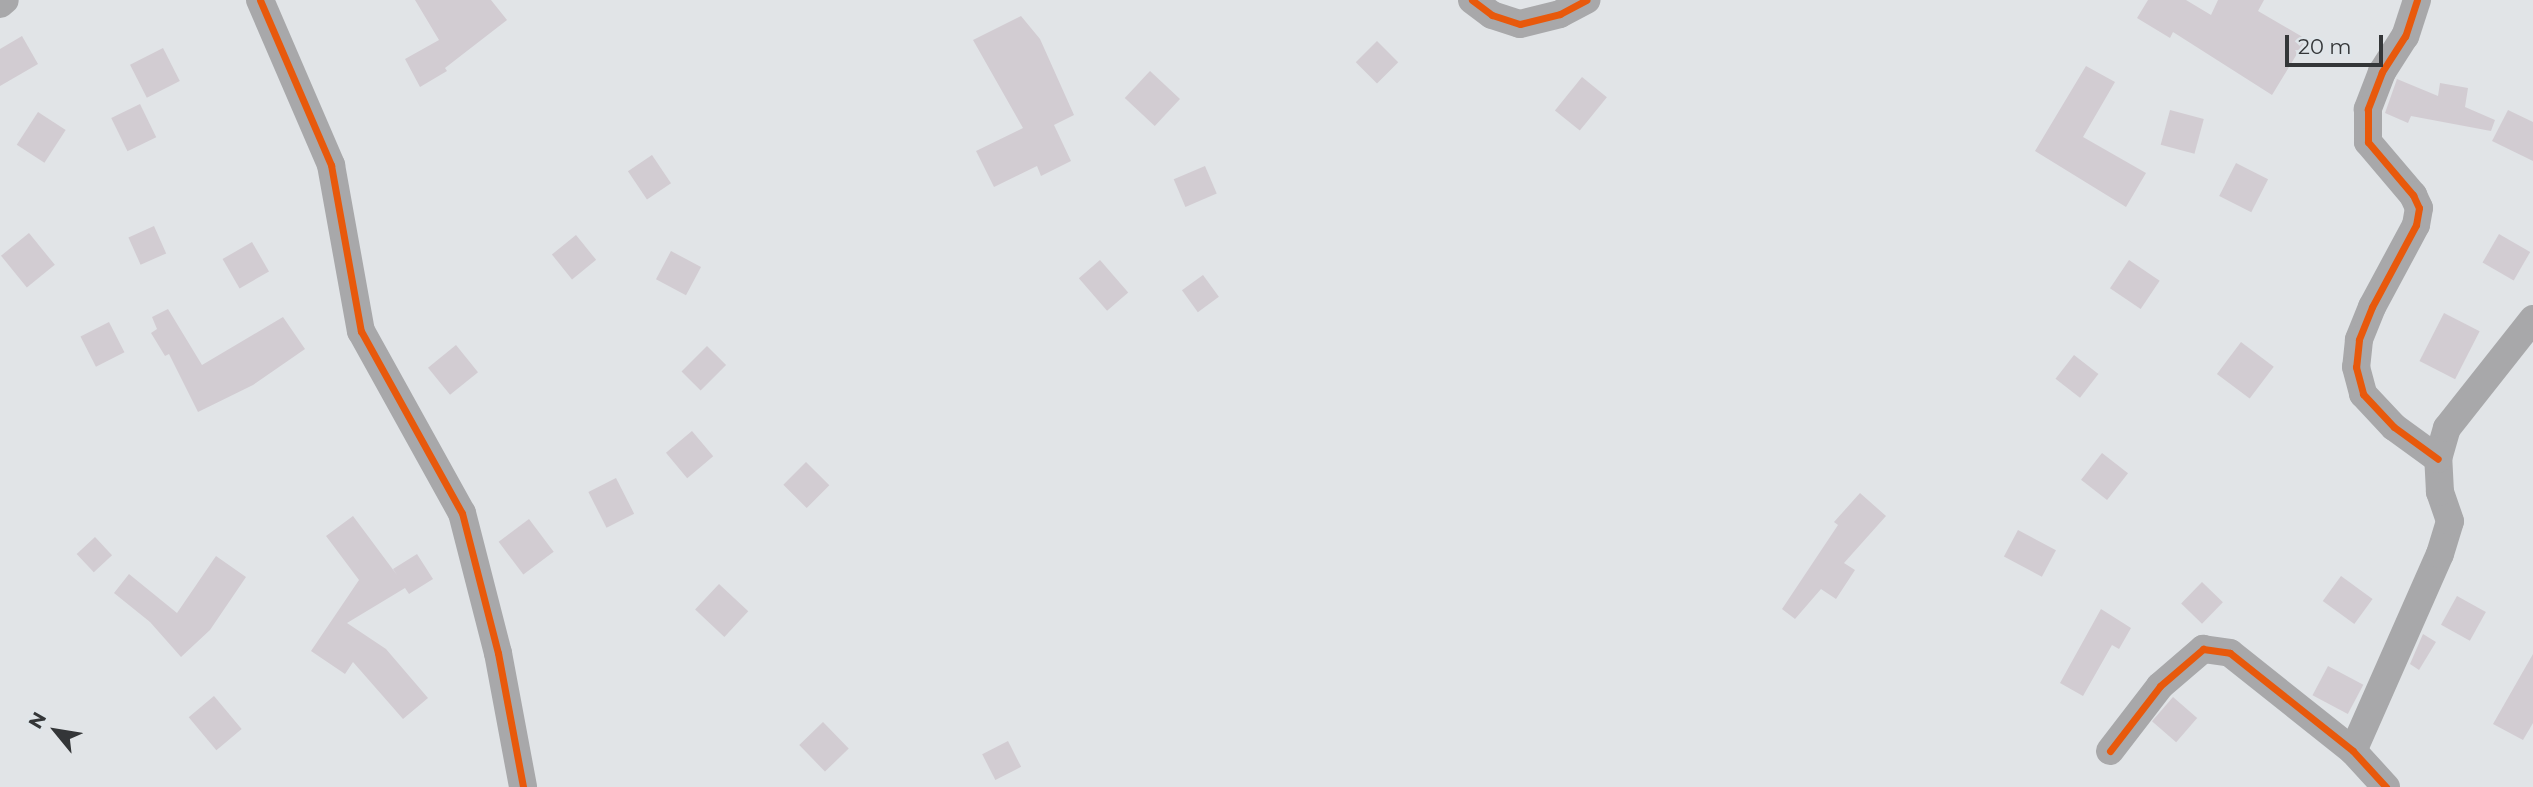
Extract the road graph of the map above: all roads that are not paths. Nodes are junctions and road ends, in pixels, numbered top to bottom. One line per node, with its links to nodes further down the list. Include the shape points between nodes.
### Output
1 (5, 0): 6 (street)
2 (260, 0): 11 (street, via 331,165 361,331 462,513 498,653)
3 (1472, 0): 4 (street, via 1492,15 1520,24 1560,14)
4 (1586, 0)
5 (2417, 0): 8 (street, via 2405,36 2382,72 2368,109 2368,142 2419,208 2416,225 2371,307 2359,340 2356,367 2363,394 2394,427)
6 (0, 4)
7 (2533, 319): 8 (street, via 2447,428)
8 (2438, 459): 10 (street, via 2440,492 2450,521 2447,532)
9 (2110, 751): 10 (street, via 2160,686 2203,649 2230,653)
10 (2353, 751): 12 (street)
11 (523, 787)
12 (2386, 787)

